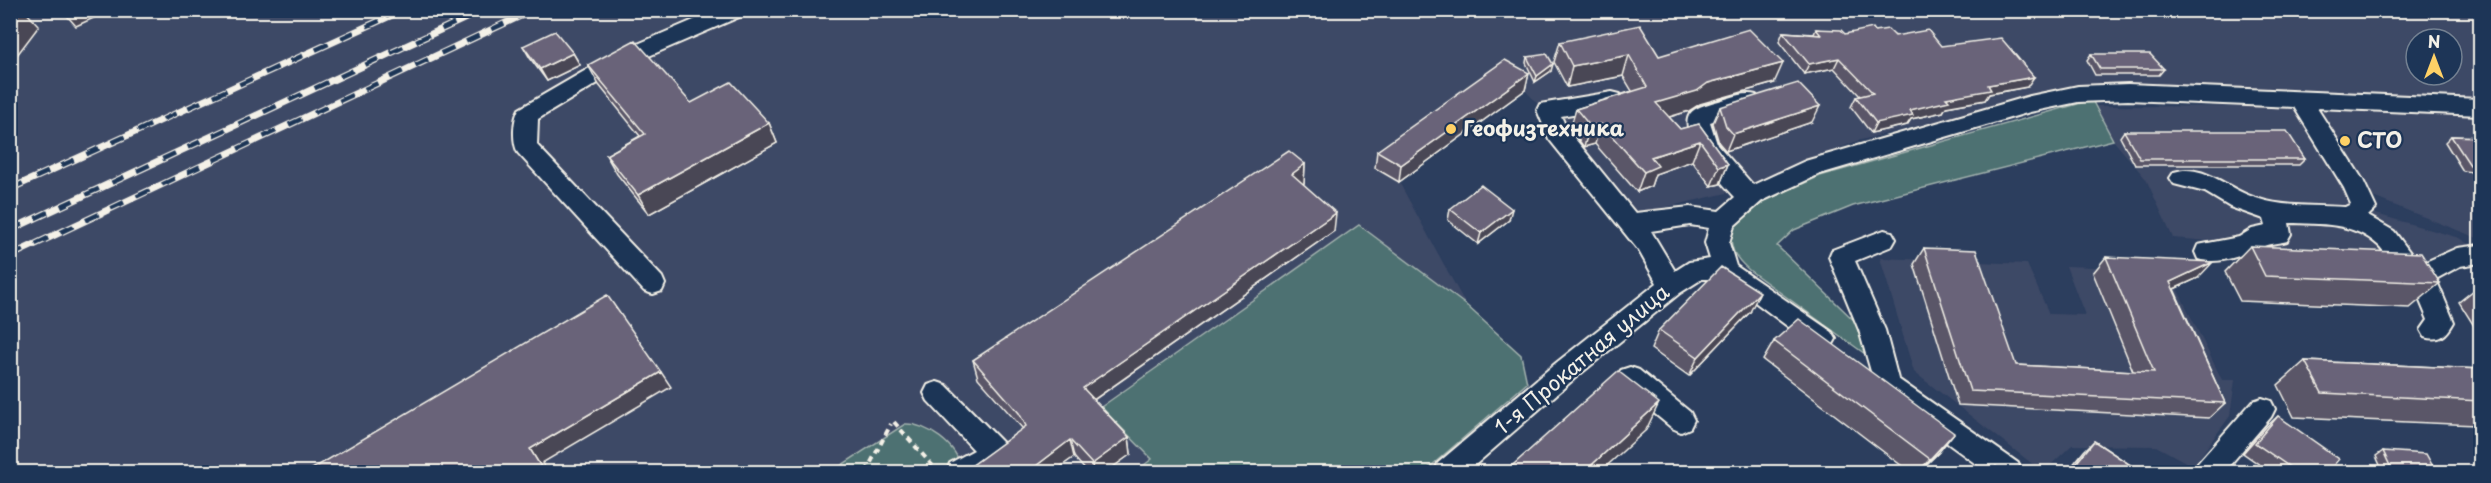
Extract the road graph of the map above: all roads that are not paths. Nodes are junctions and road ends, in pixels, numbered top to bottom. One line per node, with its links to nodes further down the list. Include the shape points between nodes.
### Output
1 (737, 10): 17 (street, via 620,60 527,115 526,147)
2 (1765, 96): 7 (street, via 1699,118 1702,139)
3 (2300, 99): 5 (street); 7 (street, via 2128,92 2078,94 2030,104 1813,167); 9 (street, via 2355,186 2364,208)
4 (1612, 100): 11 (street, via 1548,110 1557,133)
5 (2481, 107)
6 (2182, 178): 8 (street, via 2212,185 2238,201)
7 (1750, 198): 10 (street)
8 (2275, 213): 9 (street); 13 (street, via 2279,234 2260,236 2244,246)
9 (2348, 216): 16 (street, via 2386,238 2408,269)
10 (1723, 221): 11 (street, via 1690,216); 15 (street, via 1717,243)
11 (1629, 222): 18 (street)
12 (1884, 239): 21 (street, via 1841,257 1872,330)
13 (2207, 252)
14 (2481, 254): 16 (street, via 2440,264)
15 (1725, 268): 18 (street, 1-я Прокатная улица, via 1698,268); 21 (street)
16 (2422, 275): 19 (street, via 2441,322)
17 (653, 284)
18 (1671, 286): 26 (street, 1-я Прокатная улица)
19 (2434, 330)
20 (1630, 378): 24 (street)
21 (1886, 384): 27 (street)
22 (937, 393): 25 (street, via 994,452)
23 (2262, 409): 28 (street)
24 (1680, 420)
25 (960, 472)
26 (1448, 472)
27 (2008, 472)
28 (2208, 472)

